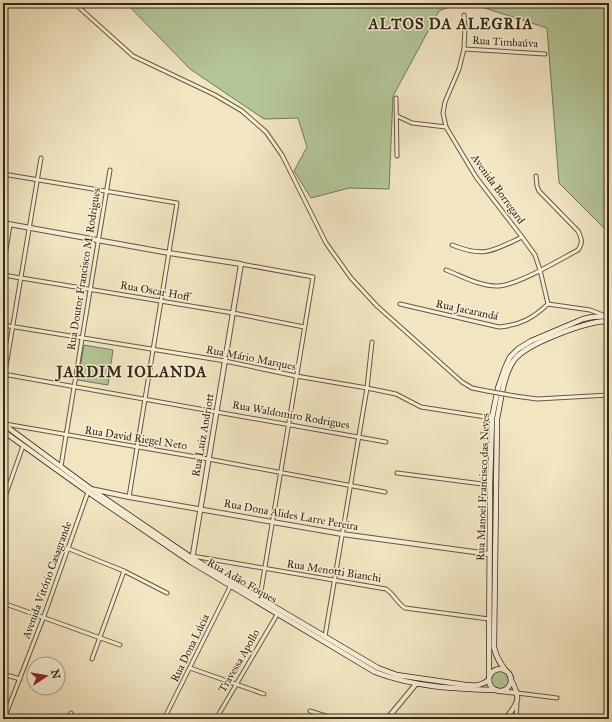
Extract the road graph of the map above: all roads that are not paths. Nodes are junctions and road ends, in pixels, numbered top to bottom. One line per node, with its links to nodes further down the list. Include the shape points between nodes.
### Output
1 (74, 3): 48 (street, bridge, via 133,56 215,95 254,120 282,155 326,243 351,278 377,306 462,382 472,388 538,399)
2 (464, 15): 3 (street, Avenida Borregard)
3 (464, 49): 4 (street, Rua Timbaúva); 7 (street, Avenida Borregard, via 459,69 445,102 443,113)
4 (545, 54)
5 (396, 98): 6 (street)
6 (396, 116): 7 (street, via 412,123); 8 (street)
7 (446, 127): 18 (street, Avenida Borregard, via 476,177)
8 (397, 156)
9 (41, 158): 13 (street)
10 (110, 170): 14 (street, Rua Doutor Francisco M. Rodrigues)
11 (3, 174): 13 (street)
12 (536, 176): 25 (street, via 539,191 578,231 582,239 578,250)
13 (37, 179): 14 (street); 17 (street)
14 (106, 191): 19 (street, Rua Doutor Francisco M. Rodrigues); 21 (street, via 177,202)
15 (3, 223): 16 (street)
16 (10, 225): 17 (street); 23 (street)
17 (30, 228): 19 (street); 27 (street)
18 (522, 237): 20 (street, via 485,252); 25 (street, Avenida Borregard, via 535,255)
19 (98, 240): 21 (street); 28 (street, Rua Doutor Francisco M. Rodrigues)
20 (452, 245)
21 (169, 253): 22 (street); 29 (street)
22 (241, 264): 33 (street, Rua Luiz Andriott); 38 (street, via 313,277)
23 (3, 268)
24 (446, 270): 25 (street, via 499,286)
25 (540, 270): 31 (street, Avenida Borregard)
26 (3, 275): 27 (street, Rua Oscar Hoff)
27 (21, 277): 28 (street, Rua Oscar Hoff); 37 (street)
28 (91, 289): 29 (street, Rua Oscar Hoff); 39 (street, Rua Doutor Francisco M. Rodrigues)
29 (161, 301): 33 (street, Rua Oscar Hoff); 41 (street)
30 (400, 304): 31 (street, Rua Jacarandá, via 499,327 523,322)
31 (548, 304): 32 (street)
32 (590, 310): 34 (main road); 35 (street)
33 (233, 313): 38 (street, Rua Oscar Hoff); 42 (street, Rua Luiz Andriott)
34 (592, 317): 35 (main road, Rua Manoel Francisco das Neves); 51 (main road, Rua Manoel Francisco das Neves, via 531,341 510,357 498,388)
35 (607, 319): 91 (main road, Rua Manoel Francisco das Neves, via 534,345 522,353 510,369 503,389 497,419 494,647 497,658)
36 (3, 326): 37 (street, Rua Mário Marques)
37 (13, 327): 39 (street, Rua Mário Marques); 43 (street)
38 (304, 327): 44 (street)
39 (82, 338): 41 (street, Rua Mário Marques); 46 (street, Rua Doutor Francisco M. Rodrigues)
40 (372, 342): 47 (street)
41 (153, 350): 42 (street, Rua Mário Marques); 49 (street)
42 (225, 361): 44 (street, Rua Mário Marques); 50 (street, Rua Luiz Andriott)
43 (4, 374): 45 (street); 46 (street, Rua Waldomiro Rodrigues)
44 (296, 376): 47 (street, Rua Mário Marques); 53 (street)
45 (3, 384)
46 (74, 386): 49 (street, Rua Waldomiro Rodrigues); 55 (street, Rua Doutor Francisco M. Rodrigues)
47 (367, 388): 51 (street, Rua Mário Marques, via 396,394 421,407); 56 (street)
48 (609, 395)
49 (145, 399): 50 (street, Rua Waldomiro Rodrigues); 59 (street)
50 (216, 411): 53 (street, Rua Waldomiro Rodrigues); 60 (street, Rua Luiz Andriott)
51 (492, 418): 65 (main road, Rua Manoel Francisco das Neves)
52 (3, 424): 55 (street, Rua David Riegel Neto); 61 (main road, Rua Adão Foques)
53 (288, 425): 56 (street, Rua Waldomiro Rodrigues); 62 (street)
54 (3, 431): 58 (main road, Rua Adão Foques)
55 (66, 436): 59 (street, Rua David Riegel Neto); 61 (street, Rua Doutor Francisco M. Rodrigues)
56 (358, 437): 57 (street, Rua Waldomiro Rodrigues); 64 (street)
57 (386, 442)
58 (23, 446): 66 (main road, Rua Adão Foques); 69 (street)
59 (136, 447): 60 (street, Rua David Riegel Neto); 68 (street)
60 (208, 459): 62 (street, Rua David Riegel Neto); 70 (street, Rua Luiz Andriott)
61 (61, 466): 66 (main road, Rua Adão Foques)
62 (280, 473): 64 (street, Rua David Riegel Neto); 71 (street)
63 (397, 473): 65 (street)
64 (350, 485): 67 (street, Rua David Riegel Neto); 72 (street)
65 (490, 485): 74 (main road, Rua Manoel Francisco das Neves)
66 (89, 490): 68 (street, Rua Dona Alides Larre Pereira); 73 (street, Avenida Vitório Casagrande); 75 (main road, Rua Adão Foques)
67 (385, 492)
68 (129, 497): 70 (street, Rua Dona Alides Larre Pereira)
69 (3, 502)
70 (200, 508): 71 (street, Rua Dona Alides Larre Pereira); 75 (street, Rua Luiz Andriott)
71 (272, 521): 72 (street, Rua Dona Alides Larre Pereira); 76 (street)
72 (342, 534): 74 (street, Rua Dona Alides Larre Pereira); 78 (street)
73 (67, 548): 77 (street); 84 (street, Avenida Vitório Casagrande)
74 (489, 554): 85 (main road, Rua Manoel Francisco das Neves)
75 (192, 559): 76 (street, Rua Menotti Bianchi); 79 (main road, Rua Adão Foques); 81 (main road, Rua Adão Foques)
76 (264, 569): 78 (street, Rua Menotti Bianchi); 81 (street)
77 (124, 571): 80 (street); 87 (street)
78 (335, 580): 85 (street, Rua Menotti Bianchi, via 386,589 405,608); 86 (street)
79 (231, 585): 83 (main road, Rua Adão Foques); 90 (street, Rua Dona Lúcia)
80 (167, 593)
81 (260, 597): 86 (main road, Rua Adão Foques)
82 (3, 603): 84 (street)
83 (278, 613): 96 (street, Travessa Apollo); 97 (main road, Rua Adão Foques, via 375,672)
84 (44, 616): 87 (street); 95 (street, Avenida Vitório Casagrande)
85 (489, 619): 94 (main road, Rua Manoel Francisco das Neves)
86 (325, 636): 94 (main road, Rua Adão Foques, via 378,668 397,675 466,686 483,684)
87 (100, 637): 88 (street); 89 (street)
88 (120, 645)
89 (92, 659)
90 (190, 668): 96 (street); 107 (street, Rua Dona Lúcia)
91 (506, 671): 93 (main road); 94 (main road, via 497,669)
92 (3, 674): 95 (street)
93 (510, 677): 98 (main road, via 508,687); 99 (street)
94 (489, 678): 98 (main road, via 490,686)
95 (20, 679): 105 (street, Avenida Vitório Casagrande)
96 (236, 684): 100 (street); 108 (street, Travessa Apollo)
97 (416, 684): 98 (main road, Rua Adão Foques); 110 (street)
98 (497, 691): 99 (street, Rua Adão Foques)
99 (517, 693): 101 (street); 102 (street)
100 (264, 694)
101 (557, 698)
102 (517, 704): 111 (street); 112 (street)
103 (310, 710): 109 (street)
104 (71, 713): 106 (street)
105 (4, 719)
106 (69, 719)
107 (164, 719)
108 (216, 719)
109 (335, 719)
110 (387, 719)
111 (505, 719)
112 (516, 719)

